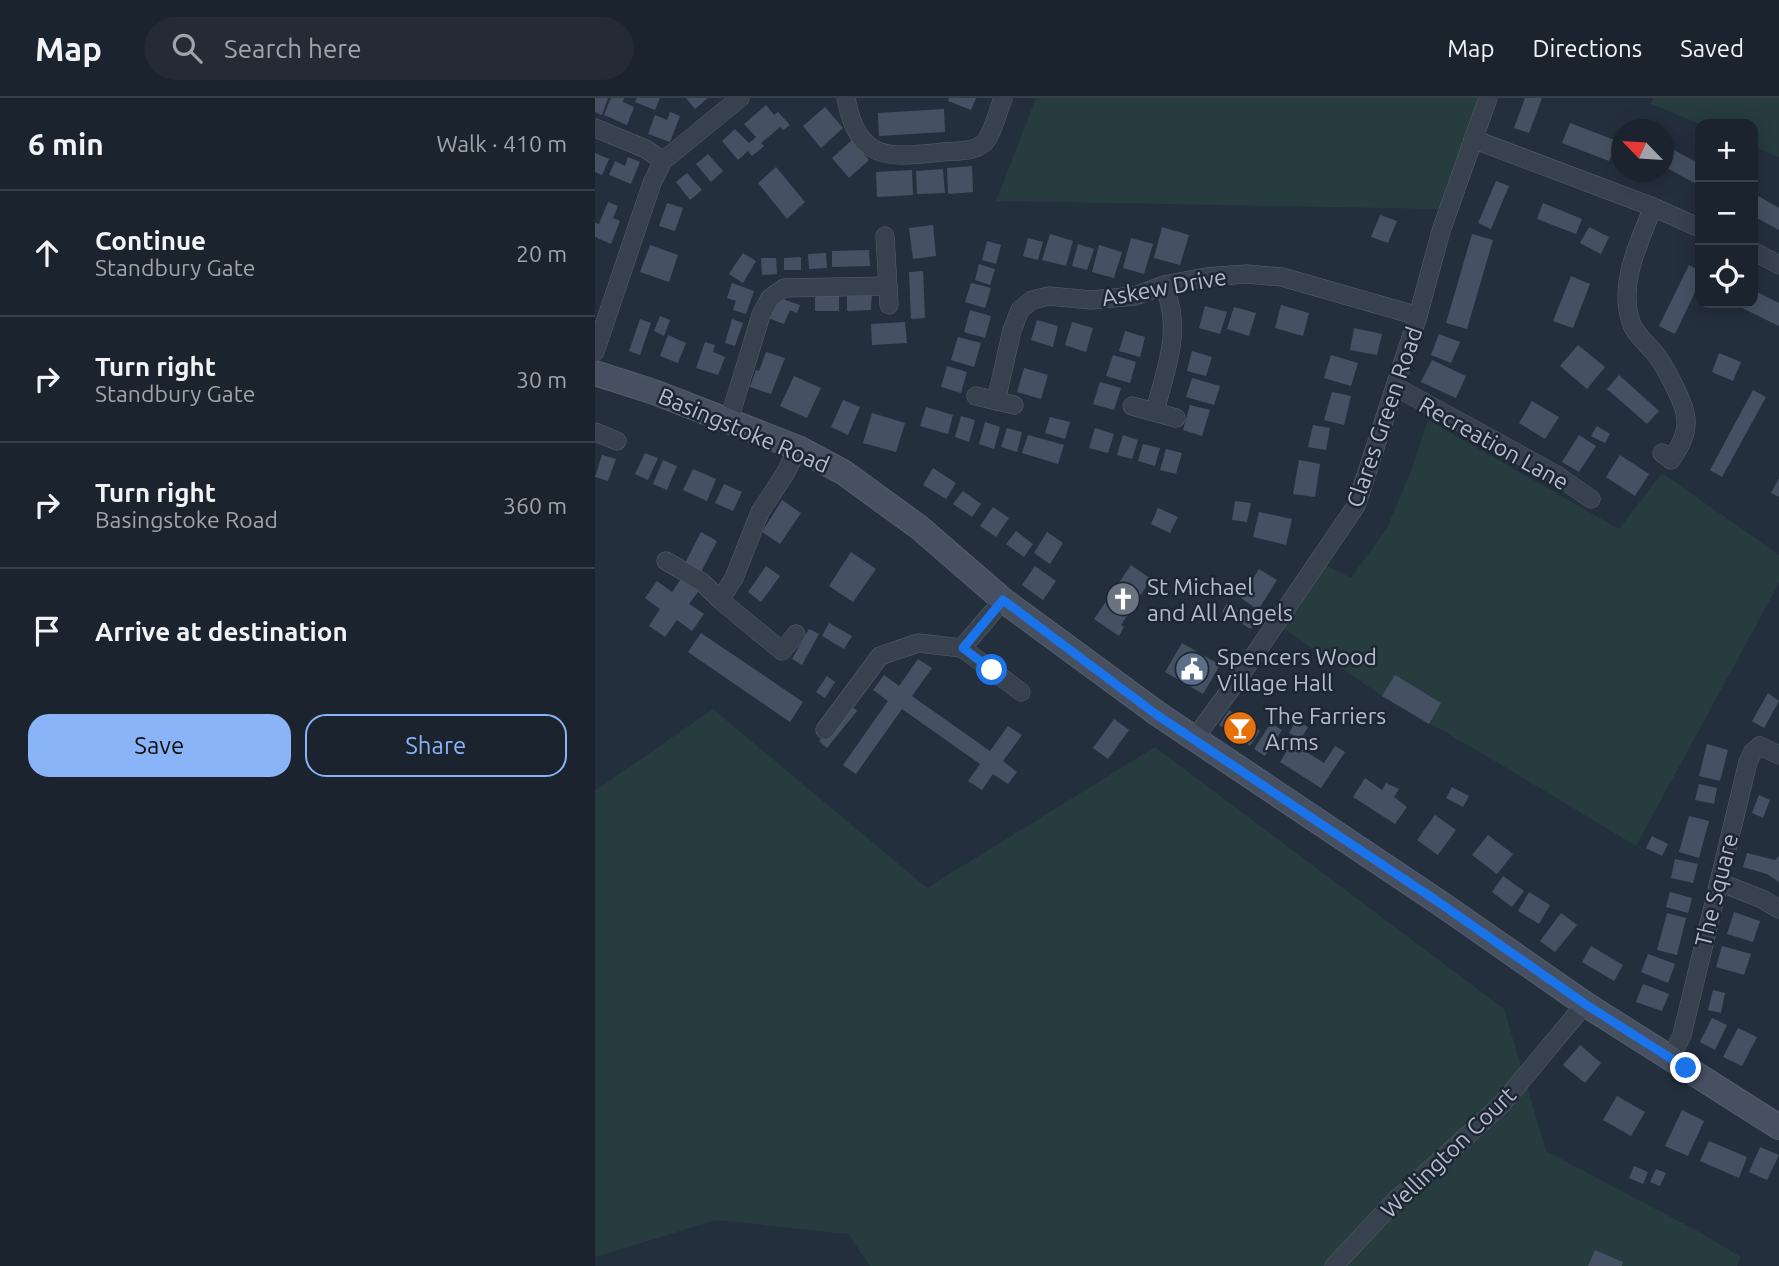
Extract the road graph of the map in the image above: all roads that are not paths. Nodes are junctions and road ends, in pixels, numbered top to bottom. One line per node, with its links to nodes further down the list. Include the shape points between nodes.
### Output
1 (740, 98): 7 (street)
2 (846, 98): 3 (street, via 857,132 879,153 899,157 971,149 984,142)
3 (1003, 98)
4 (1488, 98): 6 (street, Clares Green Road)
5 (595, 128): 7 (street)
6 (1472, 139): 8 (street); 16 (street, Clares Green Road)
7 (663, 161): 17 (street)
8 (1653, 207): 9 (street); 28 (street, via 1626,289 1631,324 1657,357 1687,419 1681,446)
9 (1695, 226)
10 (885, 236): 14 (street)
11 (1758, 254): 12 (street)
12 (1779, 265)
13 (1164, 285): 16 (street, Askew Drive, via 1206,277 1282,276); 20 (street, Askew Drive, via 1135,296 1091,300 1030,295 1011,330 1005,403); 22 (street, via 1173,311 1174,333)
14 (888, 286): 15 (street); 24 (street, via 784,288 770,298)
15 (889, 305)
16 (1418, 316): 19 (street, Clares Green Road)
17 (595, 352)
18 (595, 373): 24 (street, Basingstoke Road)
19 (1396, 387): 29 (street, Recreation Lane, via 1555,474); 37 (street, Clares Green Road, via 1356,506)
20 (976, 396)
21 (1132, 406): 22 (street)
22 (1155, 412): 23 (street)
23 (1176, 418)
24 (728, 423): 27 (street, Basingstoke Road)
25 (595, 432): 26 (street)
26 (617, 441)
27 (798, 448): 31 (street, via 760,512 734,578); 32 (street, Basingstoke Road, via 877,495)
28 (1670, 460)
29 (1591, 499)
30 (666, 561): 31 (street, via 702,582)
31 (720, 600): 33 (street, via 778,655)
32 (1003, 600): 34 (street); 37 (street, Basingstoke Road)
33 (796, 634)
34 (963, 648): 35 (street); 36 (street, via 918,643 880,656)
35 (1021, 692)
36 (825, 730)
37 (1194, 739): 41 (street, Basingstoke Road)
38 (1779, 755): 39 (street, The Square, via 1760,746 1752,753)
39 (1719, 882): 40 (street); 42 (street, The Square, via 1682,1035)
40 (1779, 909)
41 (1585, 1004): 42 (street, Basingstoke Road); 44 (street, Wellington Court, via 1501,1105 1395,1201)
42 (1671, 1058): 43 (street, Basingstoke Road)
43 (1779, 1127)
44 (1334, 1266)

